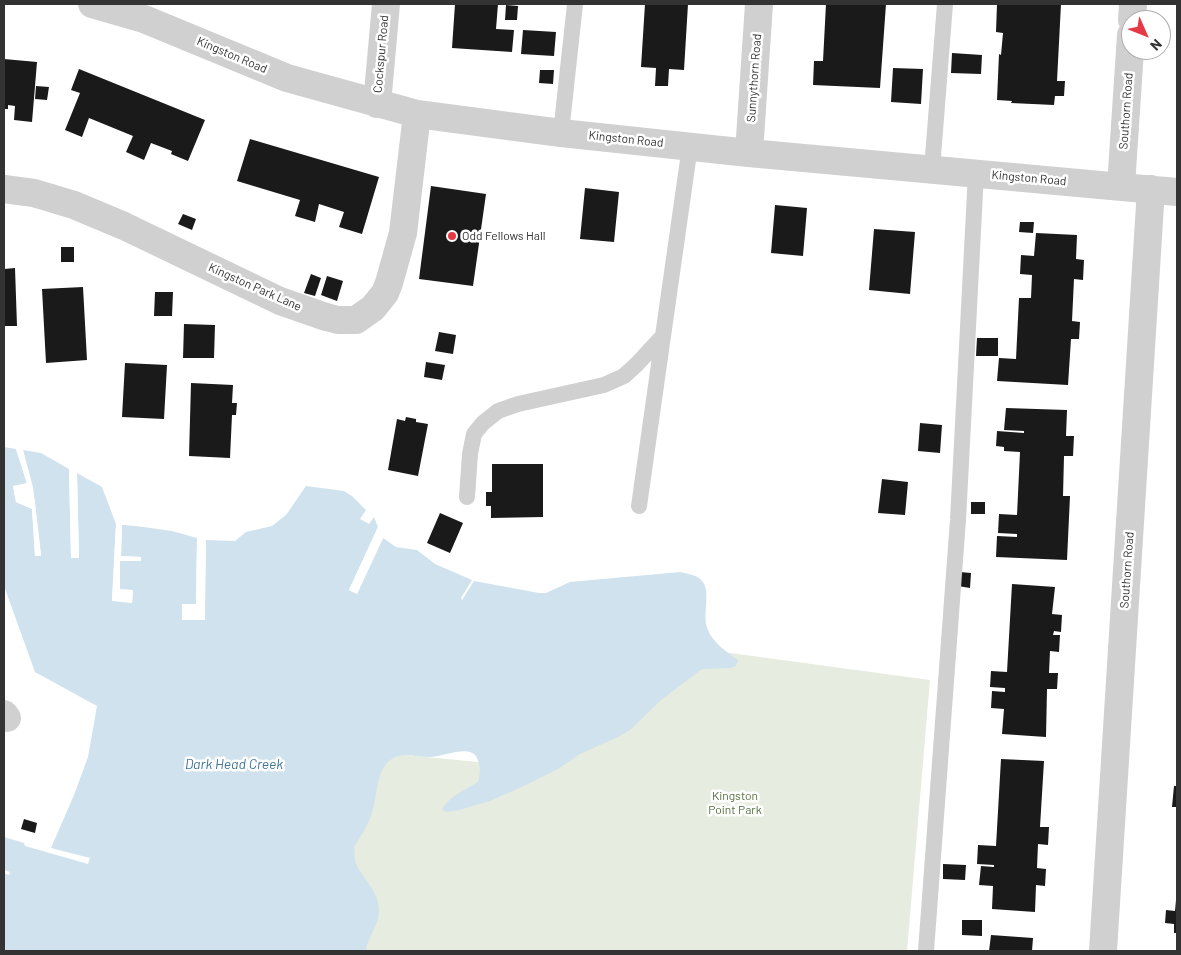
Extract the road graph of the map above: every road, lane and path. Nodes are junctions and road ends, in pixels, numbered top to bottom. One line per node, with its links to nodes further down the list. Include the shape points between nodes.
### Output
1 (92, 4): 7 (street, Kingston Road, via 144,19 287,78)
2 (386, 4): 7 (street, Cockspur Road)
3 (575, 4): 9 (lane)
4 (759, 4): 11 (street, Sunnythorn Road)
5 (945, 4): 12 (lane)
6 (1129, 60): 14 (street, Southorn Road)
7 (377, 104): 8 (street, Kingston Road)
8 (417, 114): 9 (street, Kingston Road); 15 (street, Kingston Park Lane, via 402,233 389,283 373,308 356,320 338,320 280,301 74,205 34,193)
9 (561, 133): 10 (street, Kingston Road)
10 (690, 146): 11 (street, Kingston Road); 17 (lane)
11 (749, 152): 12 (street, Kingston Road)
12 (932, 169): 13 (street, Kingston Road)
13 (976, 173): 14 (street, Kingston Road); 20 (lane, via 958,520)
14 (1121, 186): 16 (street, Kingston Road)
15 (4, 189)
16 (1164, 190): 21 (street, Southorn Road)
17 (663, 336): 18 (lane, via 624,376 604,385 518,404 498,411 483,423 474,434); 19 (lane)
18 (467, 497)
19 (639, 506)
20 (926, 951)
21 (1103, 951)

